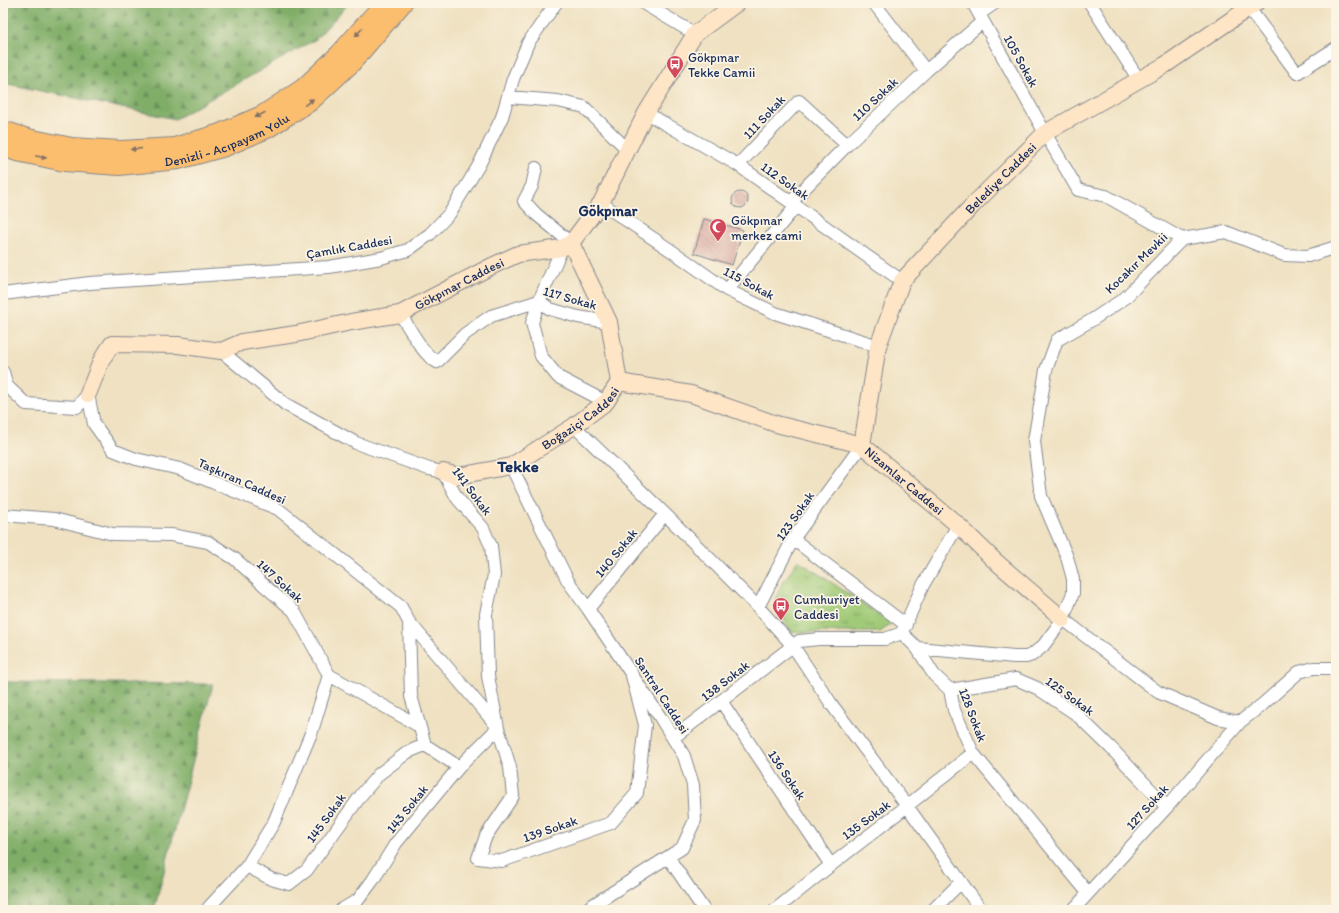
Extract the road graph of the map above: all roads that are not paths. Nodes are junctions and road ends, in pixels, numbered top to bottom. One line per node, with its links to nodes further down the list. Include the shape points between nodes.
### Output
1 (384, 3): 18 (main road, Denizli - Acıpayam Yolu, one-way to 18, via 339,54 303,88 262,115 220,132 174,147 121,150 72,147)
2 (403, 3): 21 (main road, Denizli - Acıpayam Yolu, one-way to 2, via 64,162 119,166 178,160 225,147 267,129 310,102 351,64)
3 (556, 3): 16 (street, Çamlık Caddesi, via 528,43)
4 (643, 3): 12 (street)
5 (737, 3): 12 (street)
6 (874, 3): 14 (street)
7 (973, 3): 11 (street, 105 Sokak)
8 (995, 3): 11 (street, 110 Sokak)
9 (1090, 3): 15 (street)
10 (1250, 5): 13 (street, via 1297,73); 15 (street, Belediye Caddesi, via 1165,65)
11 (981, 18): 14 (street, 110 Sokak); 19 (street, 105 Sokak)
12 (695, 34): 17 (street)
13 (1336, 48)
14 (926, 71): 20 (street, 110 Sokak)
15 (1139, 80): 19 (street, Belediye Caddesi)
16 (508, 96): 22 (street, via 558,101 584,107); 32 (street, Çamlık Caddesi, via 502,117 479,165 450,213 430,234 408,250 381,258 329,267 90,283)
17 (646, 114): 22 (street); 23 (street, 112 Sokak)
18 (3, 130)
19 (1045, 133): 27 (street, 105 Sokak, via 1078,190 1106,196); 30 (street, Belediye Caddesi)
20 (847, 145): 23 (street, 111 Sokak, via 799,101); 26 (street, 110 Sokak)
21 (3, 148)
22 (628, 150): 25 (street)
23 (738, 165): 26 (street, 112 Sokak)
24 (536, 168): 28 (street, via 532,186 524,201)
25 (601, 203): 28 (street); 31 (street, 115 Sokak)
26 (794, 204): 30 (street, 112 Sokak); 31 (street, 110 Sokak)
27 (1182, 239): 29 (street, Kocakır Mevkii, via 1226,232 1284,256 1308,256); 52 (street, Kocakır Mevkii, via 1125,298 1057,340 1046,370 1034,441 1041,496 1073,579 1073,593)
28 (566, 245): 33 (street); 34 (street, Gökpınar Caddesi, via 518,254); 35 (street, Boğaziçi Caddesi)
29 (1336, 248)
30 (902, 281): 36 (street, Belediye Caddesi)
31 (727, 290): 36 (street, 115 Sokak, via 775,313)
32 (3, 294)
33 (539, 301): 34 (street, 117 Sokak, via 491,316 464,334 437,362 418,342); 35 (street, 117 Sokak, via 550,309); 41 (street, via 532,323 541,356 558,377)
34 (400, 314): 37 (street, Gökpınar Caddesi, via 242,342)
35 (609, 322): 39 (street, Boğaziçi Caddesi)
36 (878, 346): 43 (street, Belediye Caddesi)
37 (221, 350): 40 (street, Gökpınar Caddesi, via 178,345 112,344 102,360); 45 (street, 141 Sokak, via 285,404 356,444)
38 (3, 372): 40 (street, via 7,386 26,404 77,407)
39 (619, 382): 41 (street, Boğaziçi Caddesi); 43 (street, Nizamlar Caddesi, via 691,394 776,424)
40 (88, 394): 53 (street, Taşkıran Caddesi, via 94,424 113,450 136,459 180,468 278,509 401,607)
41 (606, 402): 42 (street, Boğaziçi Caddesi)
42 (574, 426): 44 (street, Boğaziçi Caddesi); 46 (street)
43 (862, 446): 48 (street, Nizamlar Caddesi); 49 (street, 123 Sokak)
44 (511, 466): 45 (street, Boğaziçi Caddesi, via 458,476); 51 (street, Santral Caddesi, via 568,581)
45 (443, 472): 64 (street, 141 Sokak, via 457,498 483,528 491,546 494,575 486,614 488,676)
46 (665, 514): 50 (street); 51 (street, 140 Sokak)
47 (3, 515): 59 (street, 147 Sokak, via 54,519 113,534 171,535 208,542 235,558 294,611)
48 (958, 525): 52 (street, Nizamlar Caddesi, via 994,560); 54 (street, via 923,586)
49 (793, 539): 50 (street, 123 Sokak); 54 (street, 128 Sokak)
50 (758, 607): 55 (street)
51 (588, 609): 58 (street, Santral Caddesi)
52 (1063, 619): 56 (street, Kocakır Mevkii, via 1043,646 1026,657); 62 (street, via 1158,692 1218,718)
53 (409, 622): 63 (street, via 411,696); 64 (street, Taşkıran Caddesi)
54 (904, 629): 55 (street, via 885,639 819,639 799,641); 56 (street, 128 Sokak)
55 (793, 646): 61 (street, 138 Sokak); 69 (street, via 832,705)
56 (917, 648): 60 (street, 128 Sokak, via 934,675)
57 (1336, 671): 62 (street, 127 Sokak, via 1331,668 1314,668 1299,672)
58 (631, 672): 64 (street, 139 Sokak, via 645,725 636,793 611,822 502,861 478,858 486,836 513,796 510,767); 65 (street, Santral Caddesi)
59 (329, 675): 63 (street); 73 (street, via 312,731 274,822)
60 (950, 690): 67 (street, 128 Sokak, via 954,710); 70 (street, 125 Sokak, via 1016,679 1037,688 1076,714)
61 (721, 701): 65 (street, 138 Sokak); 72 (street, 136 Sokak)
62 (1240, 722): 70 (street, 127 Sokak)
63 (419, 726): 66 (street)
64 (498, 728): 68 (street, 143 Sokak)
65 (673, 738): 71 (street, Santral Caddesi, via 684,756 693,785 695,820 682,848)
66 (425, 745): 68 (street); 73 (street, 145 Sokak, via 408,752 379,774 307,870 289,884 271,879)
67 (973, 753): 69 (street, 135 Sokak); 75 (street, 128 Sokak)
68 (459, 767): 77 (street, 143 Sokak, via 396,844 358,900)
69 (907, 806): 72 (street, 135 Sokak); 74 (street)
70 (1167, 807): 75 (street, 127 Sokak)
71 (668, 857): 78 (street, Santral Caddesi); 79 (street)
72 (831, 865): 80 (street, 135 Sokak)
73 (247, 866): 76 (street)
74 (961, 882): 81 (street); 82 (street)
75 (1088, 893): 83 (street, 127 Sokak)
76 (208, 910)
77 (341, 910)
78 (585, 910)
79 (704, 910)
80 (775, 910)
81 (933, 910)
82 (981, 910)
83 (1073, 910)

